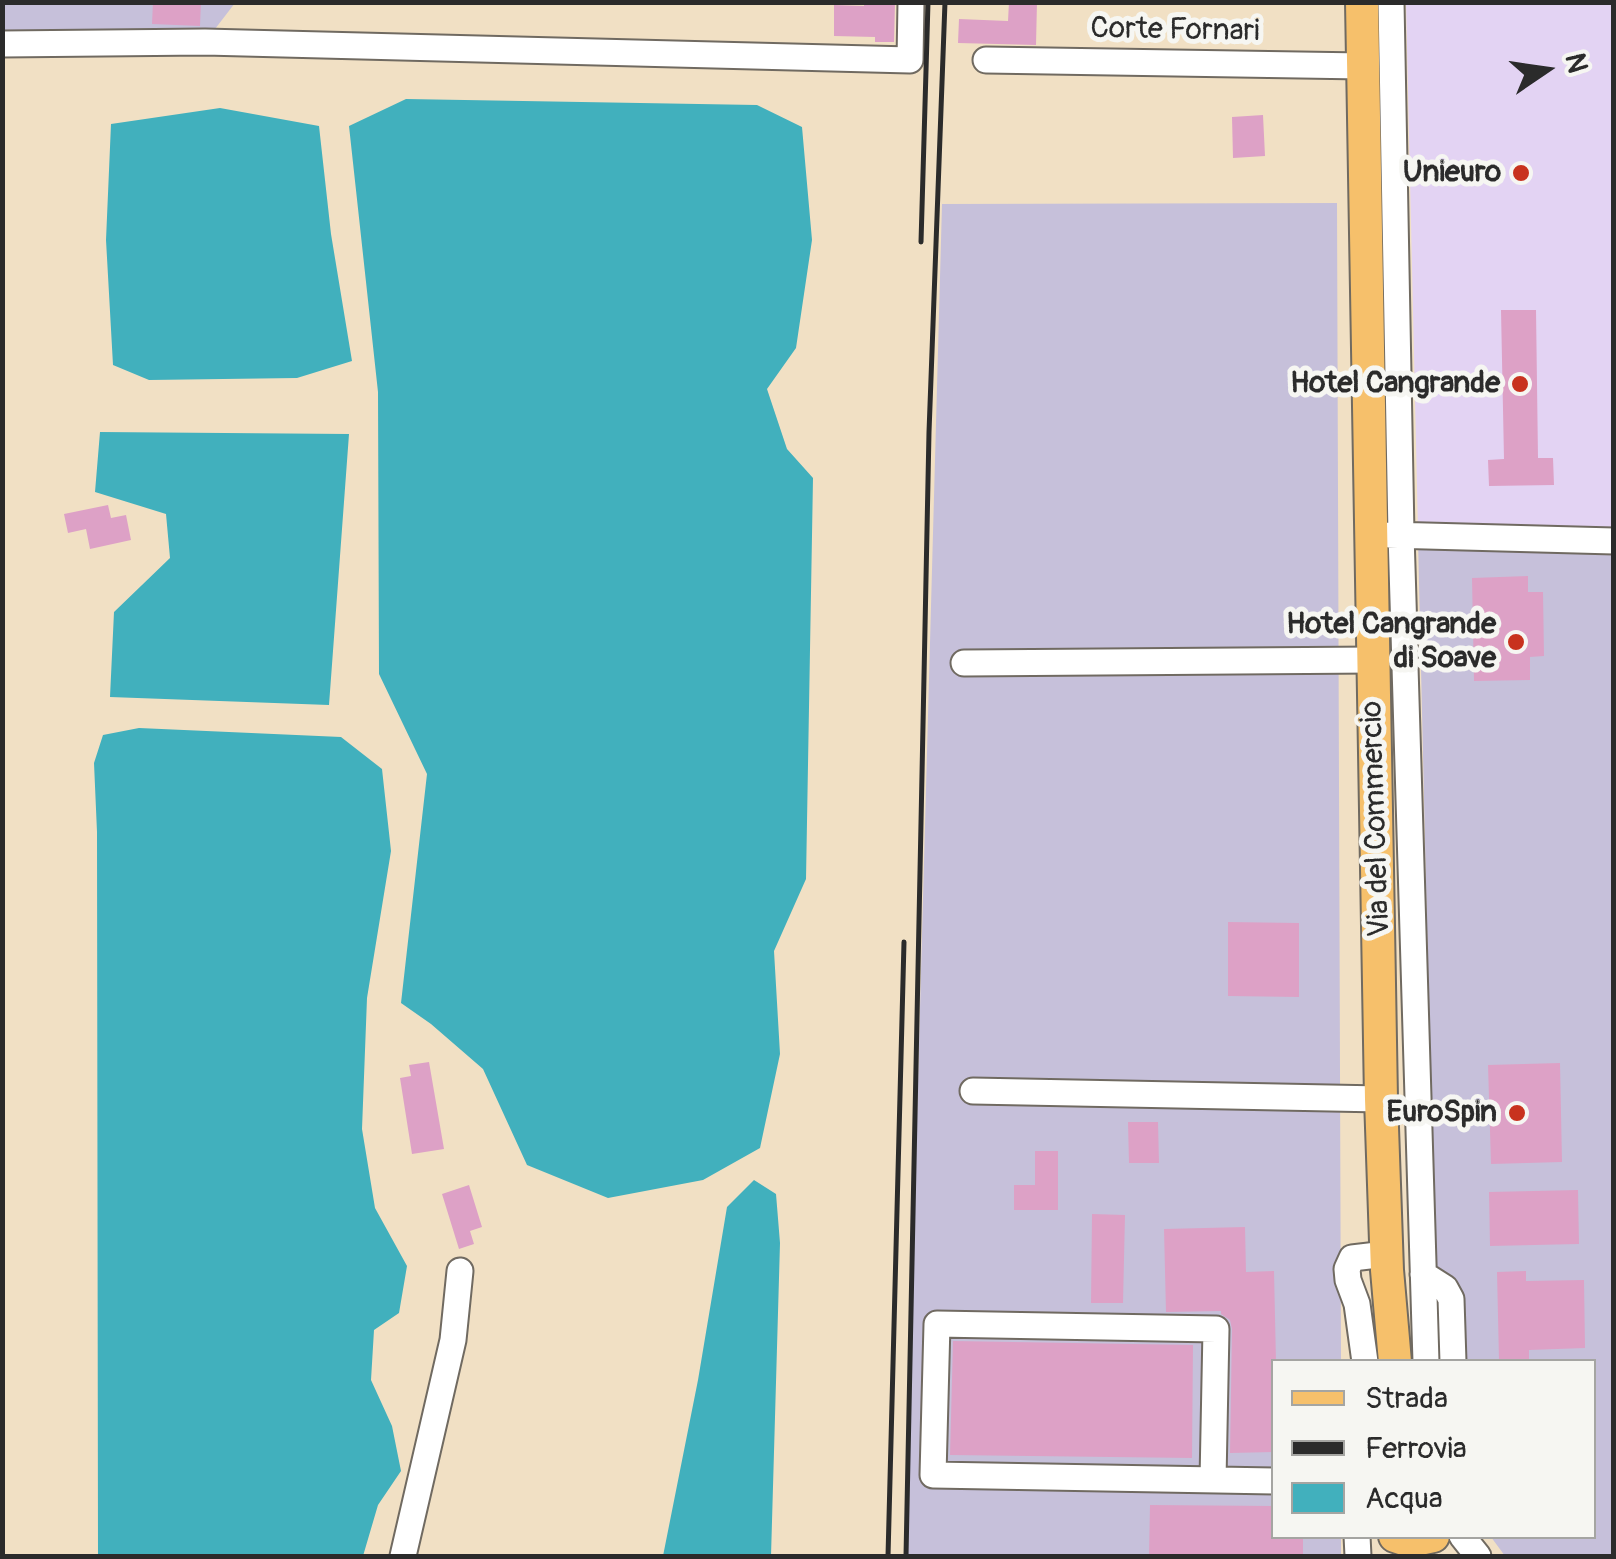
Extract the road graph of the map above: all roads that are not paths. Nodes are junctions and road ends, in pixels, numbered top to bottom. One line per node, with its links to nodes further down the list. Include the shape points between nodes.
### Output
1 (911, 2): 4 (street, via 910,60 205,42)
2 (1362, 2): 6 (main road)
3 (1391, 2): 7 (street, Via del Commercio)
4 (2, 44)
5 (986, 60): 6 (street, Corte Fornari)
6 (1364, 66): 7 (main road)
7 (1387, 535): 8 (street); 9 (main road); 15 (street, Via del Commercio)
8 (1614, 541)
9 (1374, 660): 10 (street); 12 (main road)
10 (964, 663)
11 (972, 1092): 12 (street)
12 (1381, 1100): 13 (main road)
13 (1386, 1254): 16 (street, via 1352,1258 1346,1269); 17 (main road)
14 (460, 1271): 24 (street, via 452,1340)
15 (1424, 1274): 18 (street, Via del Commercio); 19 (street, via 1451,1299)
16 (1365, 1359)
17 (1395, 1359)
18 (1426, 1359)
19 (1453, 1359)
20 (1213, 1480): 20 (street, via 933,1475 937,1324 1216,1329); 21 (street)
21 (1271, 1481)
22 (1424, 1539): 23 (main road)
23 (1397, 1544)
24 (404, 1556)

